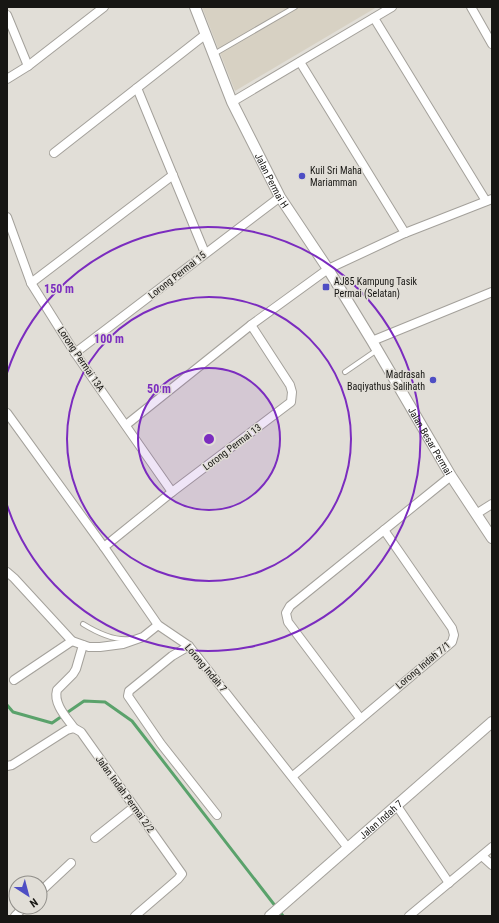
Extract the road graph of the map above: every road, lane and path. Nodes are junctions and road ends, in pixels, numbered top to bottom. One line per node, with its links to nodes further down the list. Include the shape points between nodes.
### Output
1 (195, 7): 8 (street, Jalan Permai H)
2 (295, 7): 10 (lane)
3 (471, 7): 9 (street)
4 (387, 8): 7 (street)
5 (99, 9): 12 (street)
6 (7, 15): 12 (street)
7 (374, 18): 11 (street); 19 (street)
8 (206, 34): 10 (street, Jalan Permai H); 14 (street)
9 (492, 44)
10 (214, 54): 15 (street, Jalan Permai H)
11 (300, 62): 15 (street); 21 (street)
12 (28, 66): 13 (street)
13 (7, 80)
14 (137, 88): 16 (street); 17 (street)
15 (232, 102): 18 (street, Jalan Permai H)
16 (54, 153)
17 (173, 175): 22 (street); 24 (street)
18 (280, 197): 22 (street, Lorong Permai 15); 23 (street, Jalan Permai H)
19 (489, 200): 21 (street)
20 (7, 217): 24 (street, Lorong Permai 13A)
21 (405, 233): 23 (street)
22 (205, 253): 29 (street, Lorong Permai 15)
23 (328, 269): 26 (street); 27 (street, Jalan Permai H)
24 (31, 283): 29 (street, Lorong Permai 13A)
25 (492, 292): 27 (street)
26 (251, 325): 32 (street); 34 (street, Lorong Permai 13, via 290,385 291,402)
27 (372, 341): 28 (street, Jalan Besar Permai)
28 (378, 350): 30 (lane); 33 (street, Jalan Besar Permai)
29 (75, 353): 32 (street, Lorong Permai 13A)
30 (345, 372)
31 (7, 413): 39 (street, Lorong Indah 7)
32 (126, 425): 34 (street, Lorong Permai 13A)
33 (451, 476): 36 (street, Jalan Besar Permai); 37 (street)
34 (172, 492): 39 (street, Lorong Permai 13)
35 (492, 504): 36 (street)
36 (476, 514): 38 (street, Jalan Besar Permai)
37 (384, 530): 48 (street, Lorong Indah 7/1, via 452,628 454,635 452,642); 48 (street, via 290,606 286,613 288,622)
38 (492, 538)
39 (104, 547): 42 (street, Lorong Indah 7)
40 (7, 572): 44 (street)
41 (83, 624): 43 (lane, via 95,632 110,636 128,639)
42 (158, 625): 43 (street); 46 (street, Lorong Indah 7)
43 (142, 636): 45 (street, via 134,641 112,646)
44 (72, 641): 45 (street); 47 (street)
45 (83, 645): 50 (street, Jalan Indah Permai 2/2, via 76,669 57,690 56,697 60,708)
46 (189, 646): 52 (street, Lorong Indah 7); 55 (street, via 172,656 129,691 128,696 160,744)
47 (14, 680)
48 (360, 718): 52 (street, Lorong Indah 7/1)
49 (492, 722): 54 (street, Jalan Indah 7)
50 (74, 728): 51 (street); 53 (street, Jalan Indah Permai 2/2, via 81,732)
51 (7, 766)
52 (292, 776): 58 (street, Lorong Indah 7)
53 (134, 806): 56 (street); 66 (street, Jalan Indah Permai 2/2, via 182,874)
54 (397, 806): 58 (street, Jalan Indah 7); 62 (street)
55 (217, 815)
56 (95, 838)
57 (492, 847): 59 (street)
58 (348, 848): 67 (street, Jalan Indah 7)
59 (482, 856): 61 (street); 62 (street)
60 (71, 863): 63 (street)
61 (492, 865)
62 (449, 883): 68 (street)
63 (48, 885)
64 (7, 913): 65 (street)
65 (11, 916)
66 (135, 916)
67 (270, 916)
68 (409, 916)

